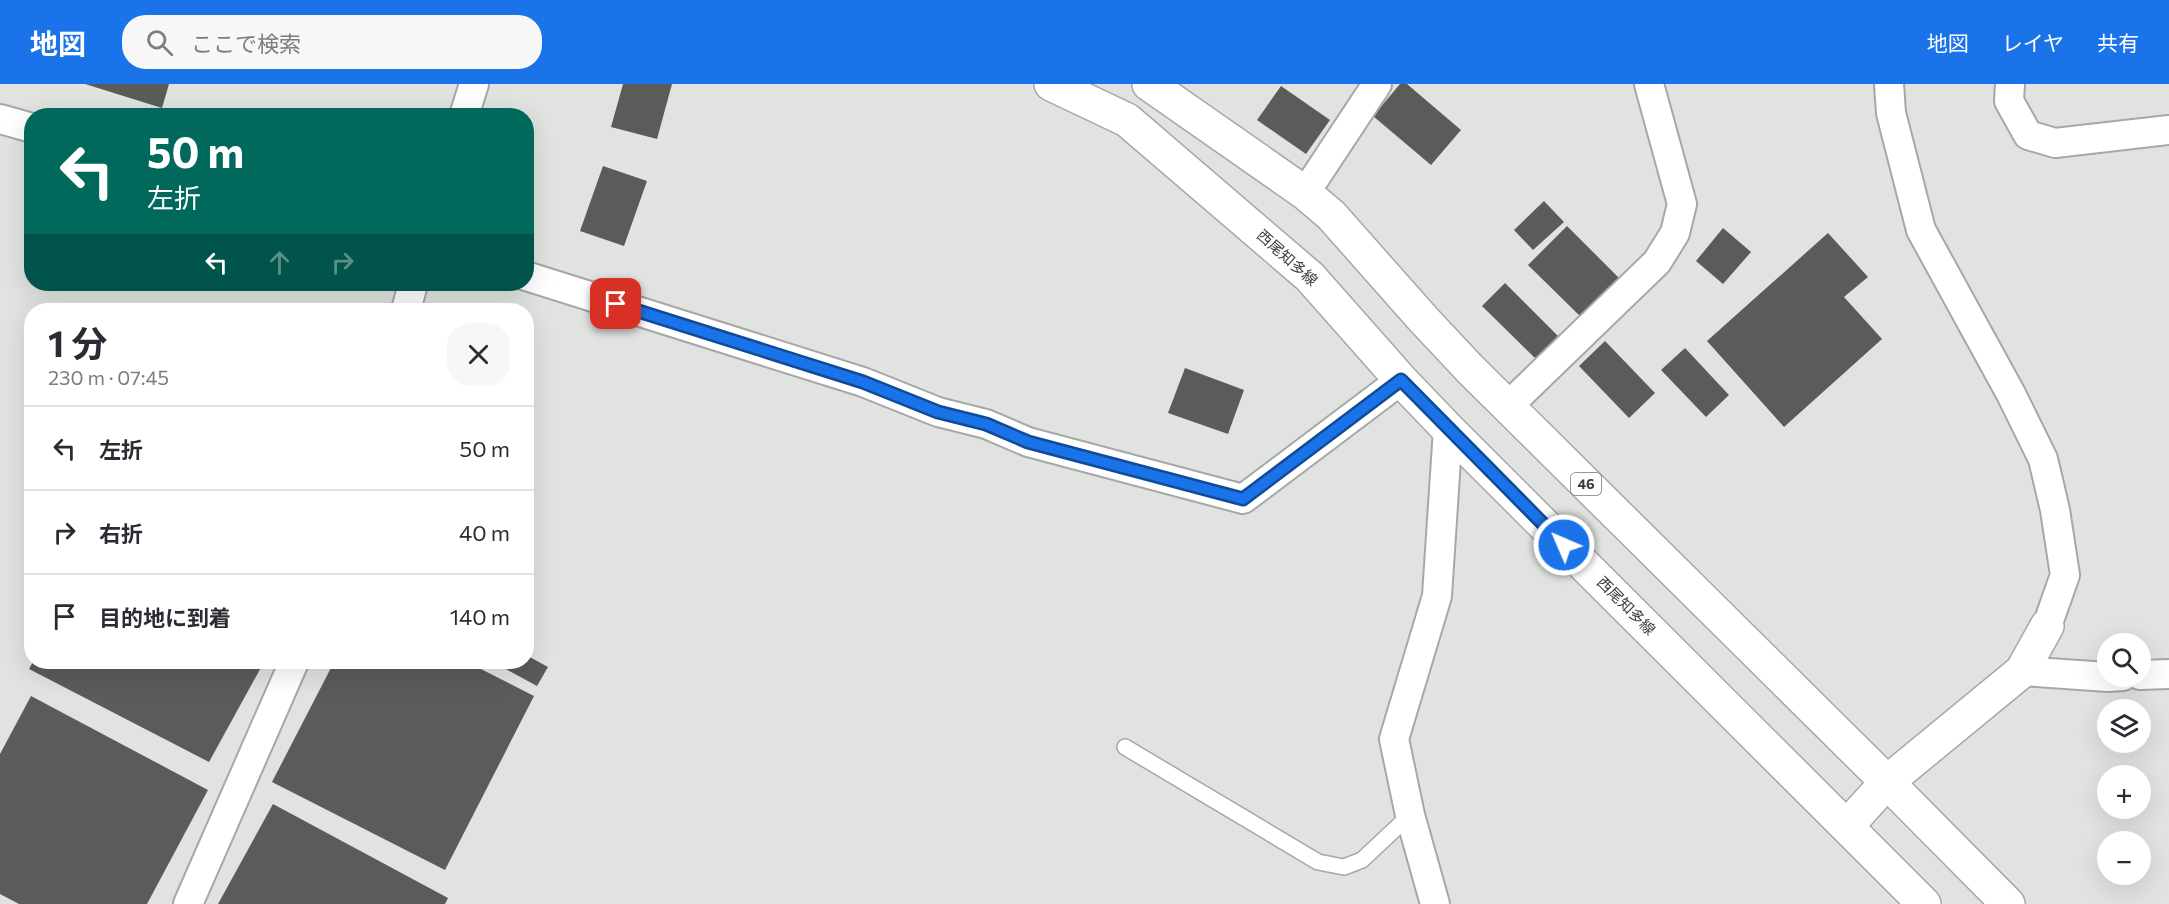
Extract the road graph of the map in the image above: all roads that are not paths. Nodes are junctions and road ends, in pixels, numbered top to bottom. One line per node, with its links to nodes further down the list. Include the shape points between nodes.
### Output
1 (474, 84): 8 (street)
2 (1051, 84): 14 (main road, 西尾知多線, via 1127,120 1310,277)
3 (1149, 84): 12 (main road, 46)
4 (1377, 84): 12 (street)
5 (1649, 84): 15 (street, via 1682,204 1675,233 1657,262)
6 (1888, 84): 17 (street, via 1891,113 1921,230 2043,459 2066,574)
7 (2010, 84): 11 (street, via 2008,101 2028,135 2055,143)
8 (466, 108)
9 (0, 119): 10 (street)
10 (24, 126)
11 (2169, 130)
12 (1305, 193): 15 (main road, 46, via 1331,215 1424,320)
13 (534, 279): 14 (street, via 863,382 1028,442 1243,499)
14 (1401, 380): 16 (main road, 西尾知多線)
15 (1508, 406): 24 (main road, 46)
16 (1448, 429): 25 (street, via 1437,596 1394,739); 26 (main road, 西尾知多線)
17 (2046, 627): 19 (main road)
18 (291, 669): 27 (street)
19 (2022, 671): 22 (street); 24 (main road)
20 (2169, 674): 21 (street)
21 (2151, 675)
22 (2097, 676)
23 (1125, 747): 25 (lane, via 1318,862 1344,867 1362,860)
24 (1887, 782): 26 (main road); 30 (main road, 46)
25 (1410, 815): 28 (street)
26 (1847, 826): 29 (main road, 西尾知多線)
27 (188, 904)
28 (1435, 904)
29 (1924, 904)
30 (2008, 904)

